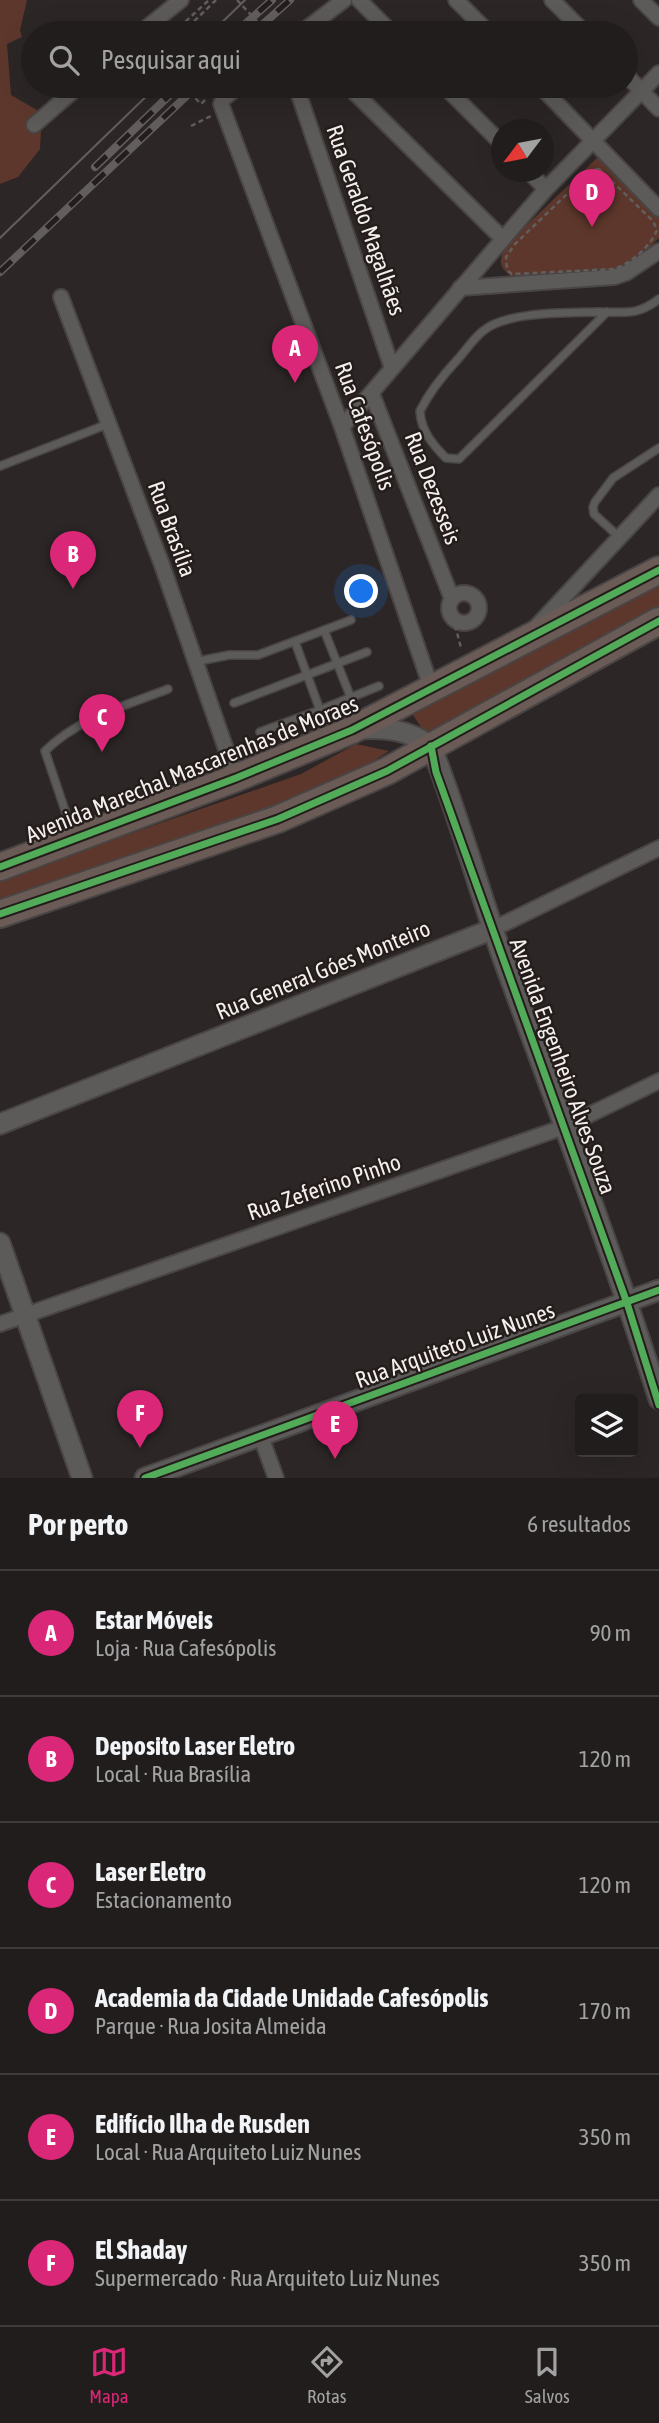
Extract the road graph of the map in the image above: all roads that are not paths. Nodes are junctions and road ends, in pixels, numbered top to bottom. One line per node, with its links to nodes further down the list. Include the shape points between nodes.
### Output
1 (181, 0): 8 (street)
2 (344, 0): 9 (street)
3 (359, 0): 10 (street)
4 (456, 0): 11 (street)
5 (552, 0): 12 (street)
6 (641, 0): 7 (street)
7 (659, 18)
8 (155, 21)
9 (317, 21)
10 (380, 21)
11 (477, 21)
12 (573, 21)
13 (659, 73): 15 (street)
14 (638, 88): 15 (street)
15 (641, 91): 16 (street); 24 (street)
16 (638, 94)
17 (65, 98): 25 (street)
18 (224, 98): 40 (street, Rua Cafesópolis, via 218,103)
19 (300, 98): 37 (street, Rua Geraldo Magalhães)
20 (360, 98): 31 (street)
21 (456, 98): 26 (street)
22 (552, 98): 27 (street)
23 (634, 98): 27 (street)
24 (659, 109)
25 (34, 125)
26 (491, 133)
27 (593, 140): 29 (street); 30 (street)
28 (539, 182): 29 (street)
29 (546, 189): 31 (street)
30 (659, 209)
31 (502, 238): 33 (street)
32 (659, 251): 33 (street, via 614,277)
33 (460, 288): 37 (street)
34 (61, 297): 39 (street, Rua Brasília)
35 (659, 299): 36 (lane, via 642,311)
36 (607, 312): 36 (lane, via 514,318 484,330 439,380 420,411 434,447 446,458 458,458)
37 (392, 368): 38 (street)
38 (372, 394): 40 (street); 46 (street, Rua Dezesseis)
39 (108, 424): 42 (lane); 53 (street, Rua Brasília)
40 (342, 427): 57 (street, Rua Cafesópolis)
41 (659, 448): 44 (lane, via 612,478 595,502 594,514)
42 (0, 466)
43 (659, 495): 44 (street)
44 (618, 536): 50 (street)
45 (659, 570): 50 (highway, Avenida Marechal Mascarenhas de Moraes)
46 (452, 599): 46 (street, via 460,593 470,594 479,609 475,618 466,622 453,617)
47 (351, 620): 49 (lane)
48 (659, 621): 64 (highway)
49 (324, 630): 51 (lane); 54 (lane)
50 (523, 641): 57 (highway, Avenida Marechal Mascarenhas de Moraes)
51 (295, 642): 53 (lane, via 258,654); 55 (lane)
52 (367, 652): 54 (lane)
53 (200, 662): 65 (street, Rua Brasília)
54 (337, 663): 55 (lane); 59 (lane)
55 (308, 675): 60 (lane); 61 (lane)
56 (379, 686): 59 (lane)
57 (431, 687): 62 (highway, Avenida Marechal Mascarenhas de Moraes)
58 (168, 689): 66 (lane, via 85,721 45,751)
59 (351, 698): 61 (lane)
60 (234, 703)
61 (320, 710): 63 (lane)
62 (352, 730): 64 (main road, via 379,727 404,732); 65 (highway, Avenida Marechal Mascarenhas de Moraes)
63 (260, 732)
64 (431, 746): 69 (highway, via 278,820); 70 (main road, Avenida Engenheiro Alves Souza)
65 (236, 778): 66 (highway, Avenida Marechal Mascarenhas de Moraes)
66 (74, 838): 68 (highway, Avenida Marechal Mascarenhas de Moraes)
67 (659, 848): 70 (street, Rua General Góes Monteiro)
68 (0, 867)
69 (0, 914)
70 (493, 929): 72 (main road, Rua General Góes Monteiro); 73 (main road, Avenida Engenheiro Alves Souza)
71 (659, 1082): 73 (street, Rua Zeferino Pinho)
72 (0, 1125)
73 (564, 1127): 76 (main road, Avenida Engenheiro Alves Souza); 77 (street, Rua Zeferino Pinho)
74 (0, 1243): 77 (main road)
75 (659, 1290): 76 (main road, Rua Arquiteto Luiz Nunes)
76 (628, 1302): 79 (main road, Avenida Engenheiro Alves Souza); 80 (main road, Rua Arquiteto Luiz Nunes)
77 (25, 1315): 78 (street, Rua Zeferino Pinho); 81 (main road)
78 (0, 1324)
79 (659, 1399)
80 (261, 1437): 82 (main road, Rua Arquiteto Luiz Nunes); 83 (street)
81 (82, 1478)
82 (145, 1478)
83 (276, 1478)

